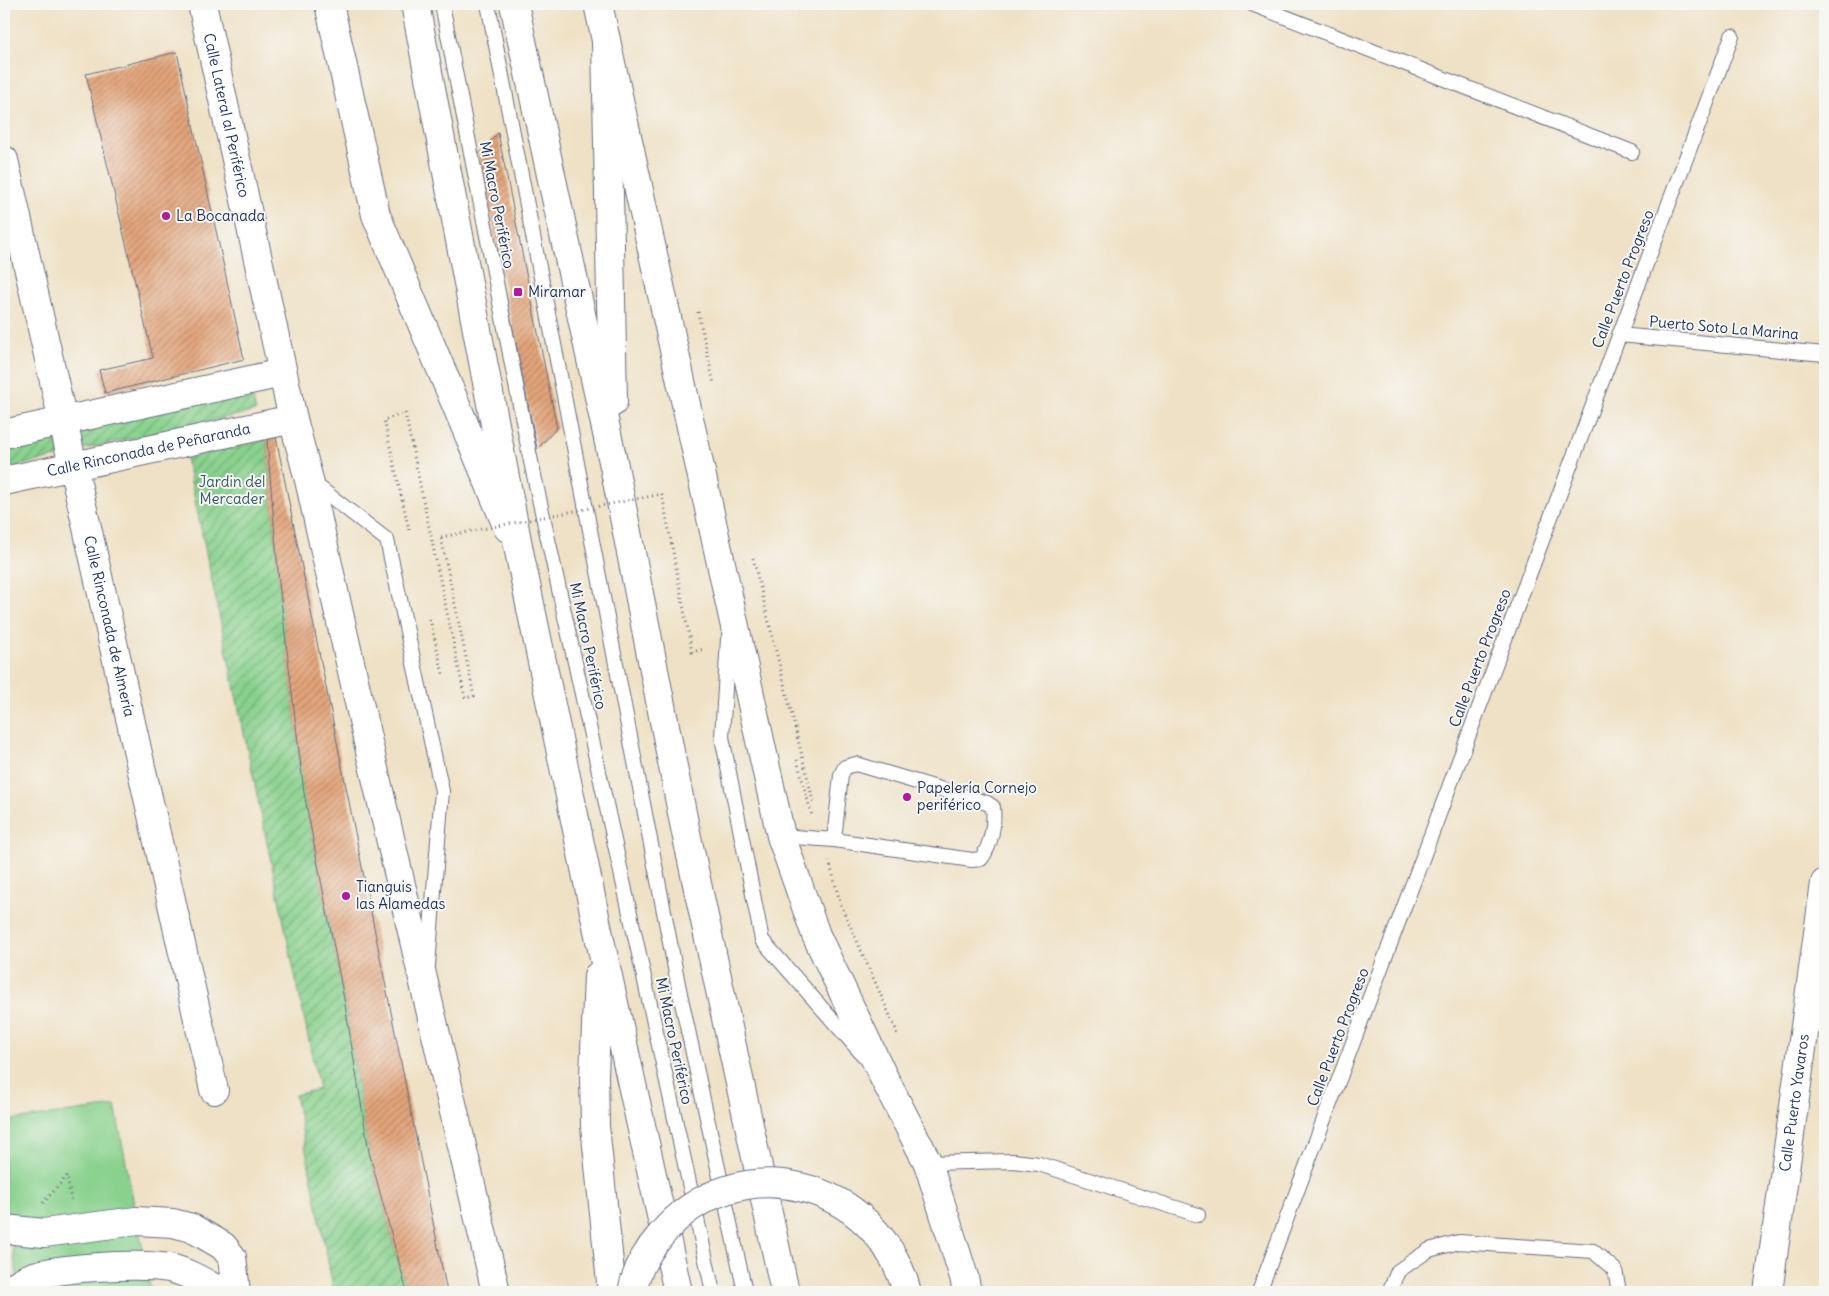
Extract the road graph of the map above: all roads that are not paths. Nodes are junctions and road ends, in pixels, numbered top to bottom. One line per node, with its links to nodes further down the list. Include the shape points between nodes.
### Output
1 (202, 4): 15 (main road, Calle Lateral al Periférico)
2 (329, 4): 23 (main road, via 376,215)
3 (416, 4): 23 (main road)
4 (442, 4): 42 (lane, Mi Macro Periférico, via 530,457)
5 (488, 4): 43 (lane, Mi Macro Periférico, via 679,989)
6 (514, 4): 20 (main road)
7 (598, 4): 10 (main road)
8 (1252, 4): 11 (lane)
9 (1732, 36): 13 (lane, Calle Puerto Progreso)
10 (606, 40): 20 (main road); 24 (main road)
11 (1632, 152)
12 (4, 160): 17 (main road, Calle Rinconada de Almería)
13 (1619, 335): 14 (lane, Puerto Soto La Marina); 47 (lane, Calle Puerto Progreso)
14 (1825, 354)
15 (282, 373): 16 (main road, Calle Lateral al Periférico); 17 (main road)
16 (293, 419): 19 (main road, Calle Rinconada de Peñaranda); 21 (main road, Calle Lateral al Periférico)
17 (62, 421): 18 (main road); 19 (main road, Calle Rinconada de Almería)
18 (4, 434)
19 (72, 466): 22 (main road, Calle Rinconada de Peñaranda); 31 (main road, Calle Rinconada de Almería)
20 (614, 466): 44 (main road, via 685,828)
21 (310, 480): 29 (main road, Calle Lateral al Periférico); 29 (lane, via 387,540 442,791)
22 (4, 481)
23 (520, 556): 28 (main road)
24 (730, 608): 25 (main road); 30 (lane, via 722,737 762,940)
25 (781, 836): 26 (lane); 30 (main road, via 816,935)
26 (825, 840): 26 (lane, via 981,859 987,851 993,807 856,764 845,766)
27 (1825, 883): 50 (main road, Calle Puerto Yavaros)
28 (600, 940): 39 (main road, via 595,1126); 41 (main road)
29 (426, 991): 38 (main road, Calle Lateral al Periférico)
30 (884, 1078): 32 (main road)
31 (214, 1090)
32 (928, 1163): 33 (lane, via 1013,1161 1039,1164); 46 (main road)
33 (1198, 1215)
34 (4, 1229): 37 (main road, via 44,1233 136,1221 186,1226 210,1237 232,1257)
35 (7, 1292): 36 (main road, via 26,1279 51,1272 144,1266 171,1268)
36 (221, 1292)
37 (236, 1292)
38 (496, 1292)
39 (612, 1292)
40 (632, 1292): 45 (main road, bridge, via 641,1265 653,1245 686,1210 728,1190 776,1183 822,1193 862,1217 893,1254)
41 (678, 1292)
42 (713, 1292)
43 (745, 1292)
44 (785, 1292)
45 (907, 1292)
46 (967, 1292)
47 (1259, 1292)
48 (1389, 1292): 49 (lane, via 1398,1270 1429,1250 1459,1242 1593,1251 1615,1270)
49 (1619, 1292)
50 (1768, 1292)

